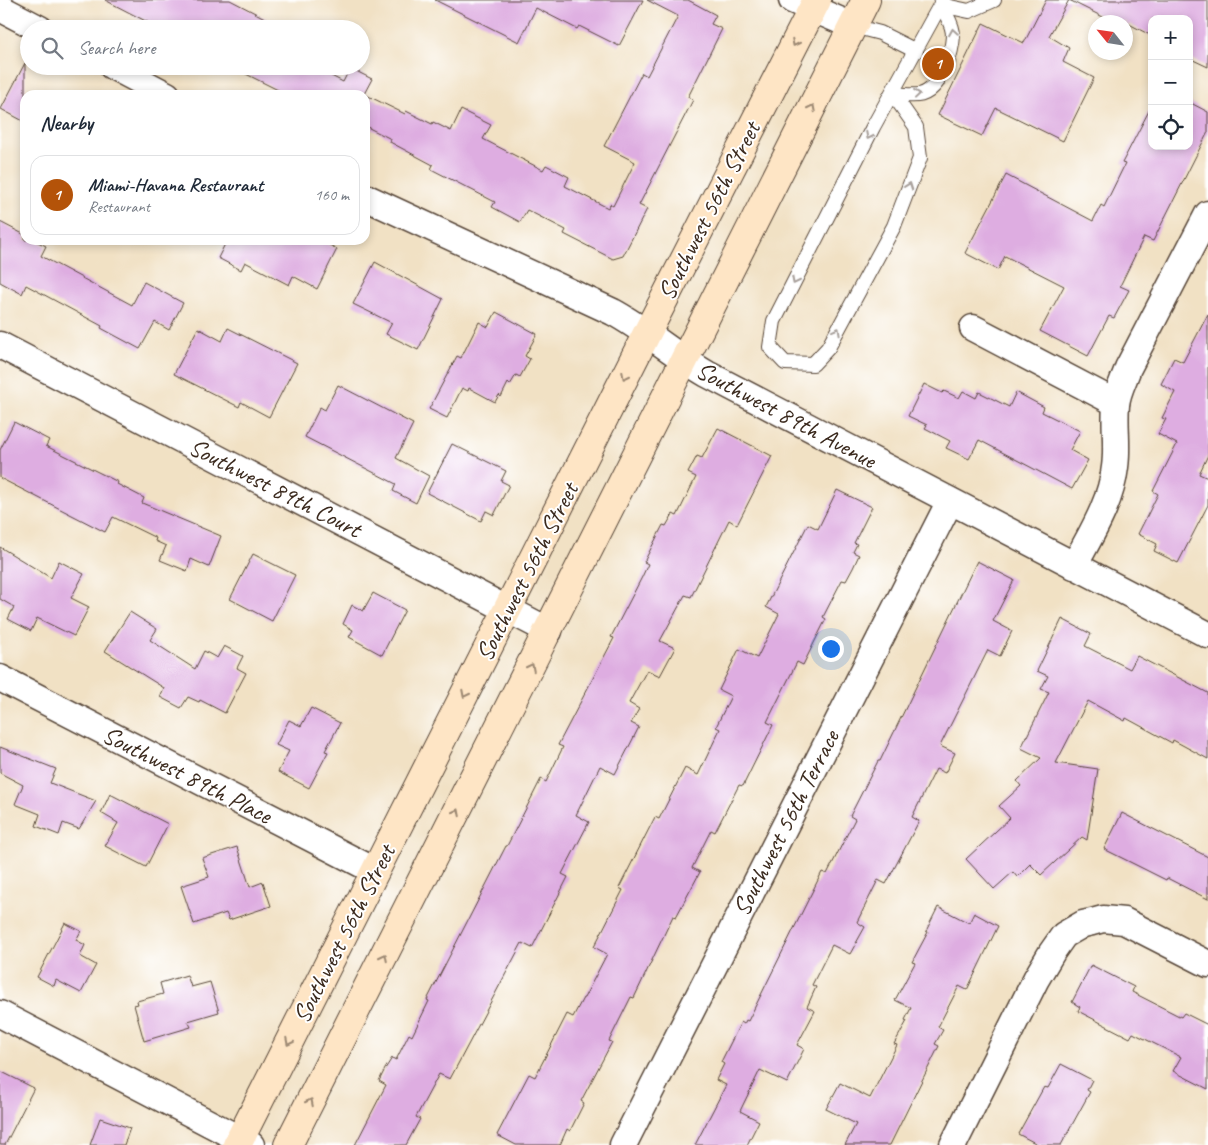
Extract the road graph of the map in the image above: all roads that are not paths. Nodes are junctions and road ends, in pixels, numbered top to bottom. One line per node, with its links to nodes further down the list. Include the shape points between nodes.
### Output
1 (866, 0): 7 (main road, Southwest 56th Street)
2 (994, 0): 3 (lane, via 969,11)
3 (942, 2): 8 (lane); 9 (lane, one-way to 3, via 955,40 952,23)
4 (807, 3): 7 (street); 17 (main road, Southwest 56th Street, one-way to 17)
5 (0, 8): 6 (street)
6 (23, 20)
7 (853, 26): 8 (lane, via 880,33); 19 (main road, Southwest 56th Street, one-way to 7)
8 (916, 51): 13 (lane)
9 (948, 61)
10 (129, 75): 12 (street)
11 (937, 82): 13 (lane, one-way to 11, via 918,96 930,92)
12 (158, 90)
13 (893, 94): 13 (lane, one-way to 13, via 774,321 770,347 785,362 813,364 828,348 894,226 920,158 916,127)
14 (370, 199): 17 (street, Southwest 89th Avenue, via 613,312)
15 (1208, 214): 20 (street, via 1128,368)
16 (973, 328): 20 (street)
17 (647, 333): 19 (street, Southwest 89th Avenue); 23 (main road, Southwest 56th Street, one-way to 23)
18 (0, 345): 23 (street, Southwest 89th Court)
19 (684, 361): 21 (street, Southwest 89th Avenue); 24 (main road, Southwest 56th Street)
20 (1116, 403): 22 (street, via 1112,482 1097,523)
21 (950, 501): 22 (street, Southwest 89th Avenue); 32 (street, Southwest 56th Terrace)
22 (1074, 566): 25 (street, Southwest 89th Avenue)
23 (508, 609): 24 (street, Southwest 89th Court); 27 (main road, Southwest 56th Street, one-way to 27)
24 (549, 631): 31 (main road, Southwest 56th Street, one-way to 24)
25 (1208, 635)
26 (0, 678): 27 (street, Southwest 89th Place)
27 (375, 871): 30 (main road, Southwest 56th Street, one-way to 30)
28 (1208, 964): 33 (street, via 1124,920 1103,919 1083,924 1064,935 1052,952)
29 (0, 1014): 30 (street)
30 (243, 1143)
31 (288, 1145)
32 (623, 1145)
33 (953, 1145)

